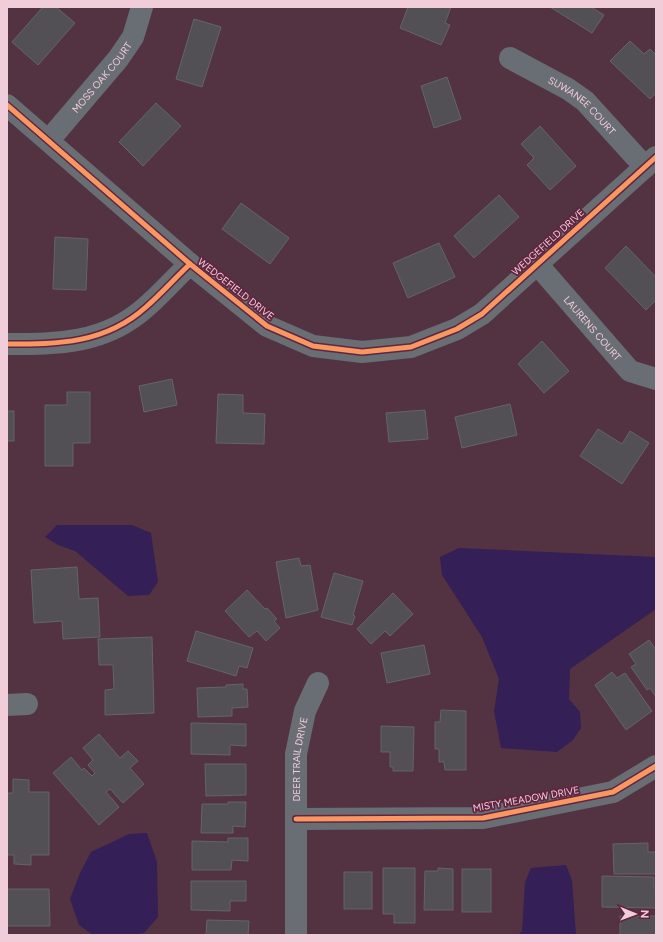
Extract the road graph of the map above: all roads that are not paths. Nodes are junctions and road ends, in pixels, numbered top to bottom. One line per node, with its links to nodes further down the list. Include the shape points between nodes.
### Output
1 (142, 7): 4 (street, MOSS OAK COURT, via 133,37 118,59)
2 (510, 58): 5 (street, SUWANEE COURT, via 585,101)
3 (7, 106): 4 (street, WEDGEFIELD DRIVE)
4 (49, 140): 6 (street, WEDGEFIELD DRIVE)
5 (650, 162): 7 (street, WEDGEFIELD DRIVE)
6 (190, 264): 7 (street, WEDGEFIELD DRIVE, via 267,326 313,346 362,352 411,347 457,330 482,314); 8 (street, via 146,307 113,329 65,343)
7 (537, 264): 9 (street, LAURENS COURT, via 630,371)
8 (7, 344)
9 (656, 379)
10 (318, 683): 12 (street, DEER TRAIL DRIVE, via 305,711 296,754)
11 (656, 766): 12 (street, MISTY MEADOW DRIVE, via 612,792 483,818)
12 (296, 819): 13 (street, DEER TRAIL DRIVE)
13 (296, 935)

